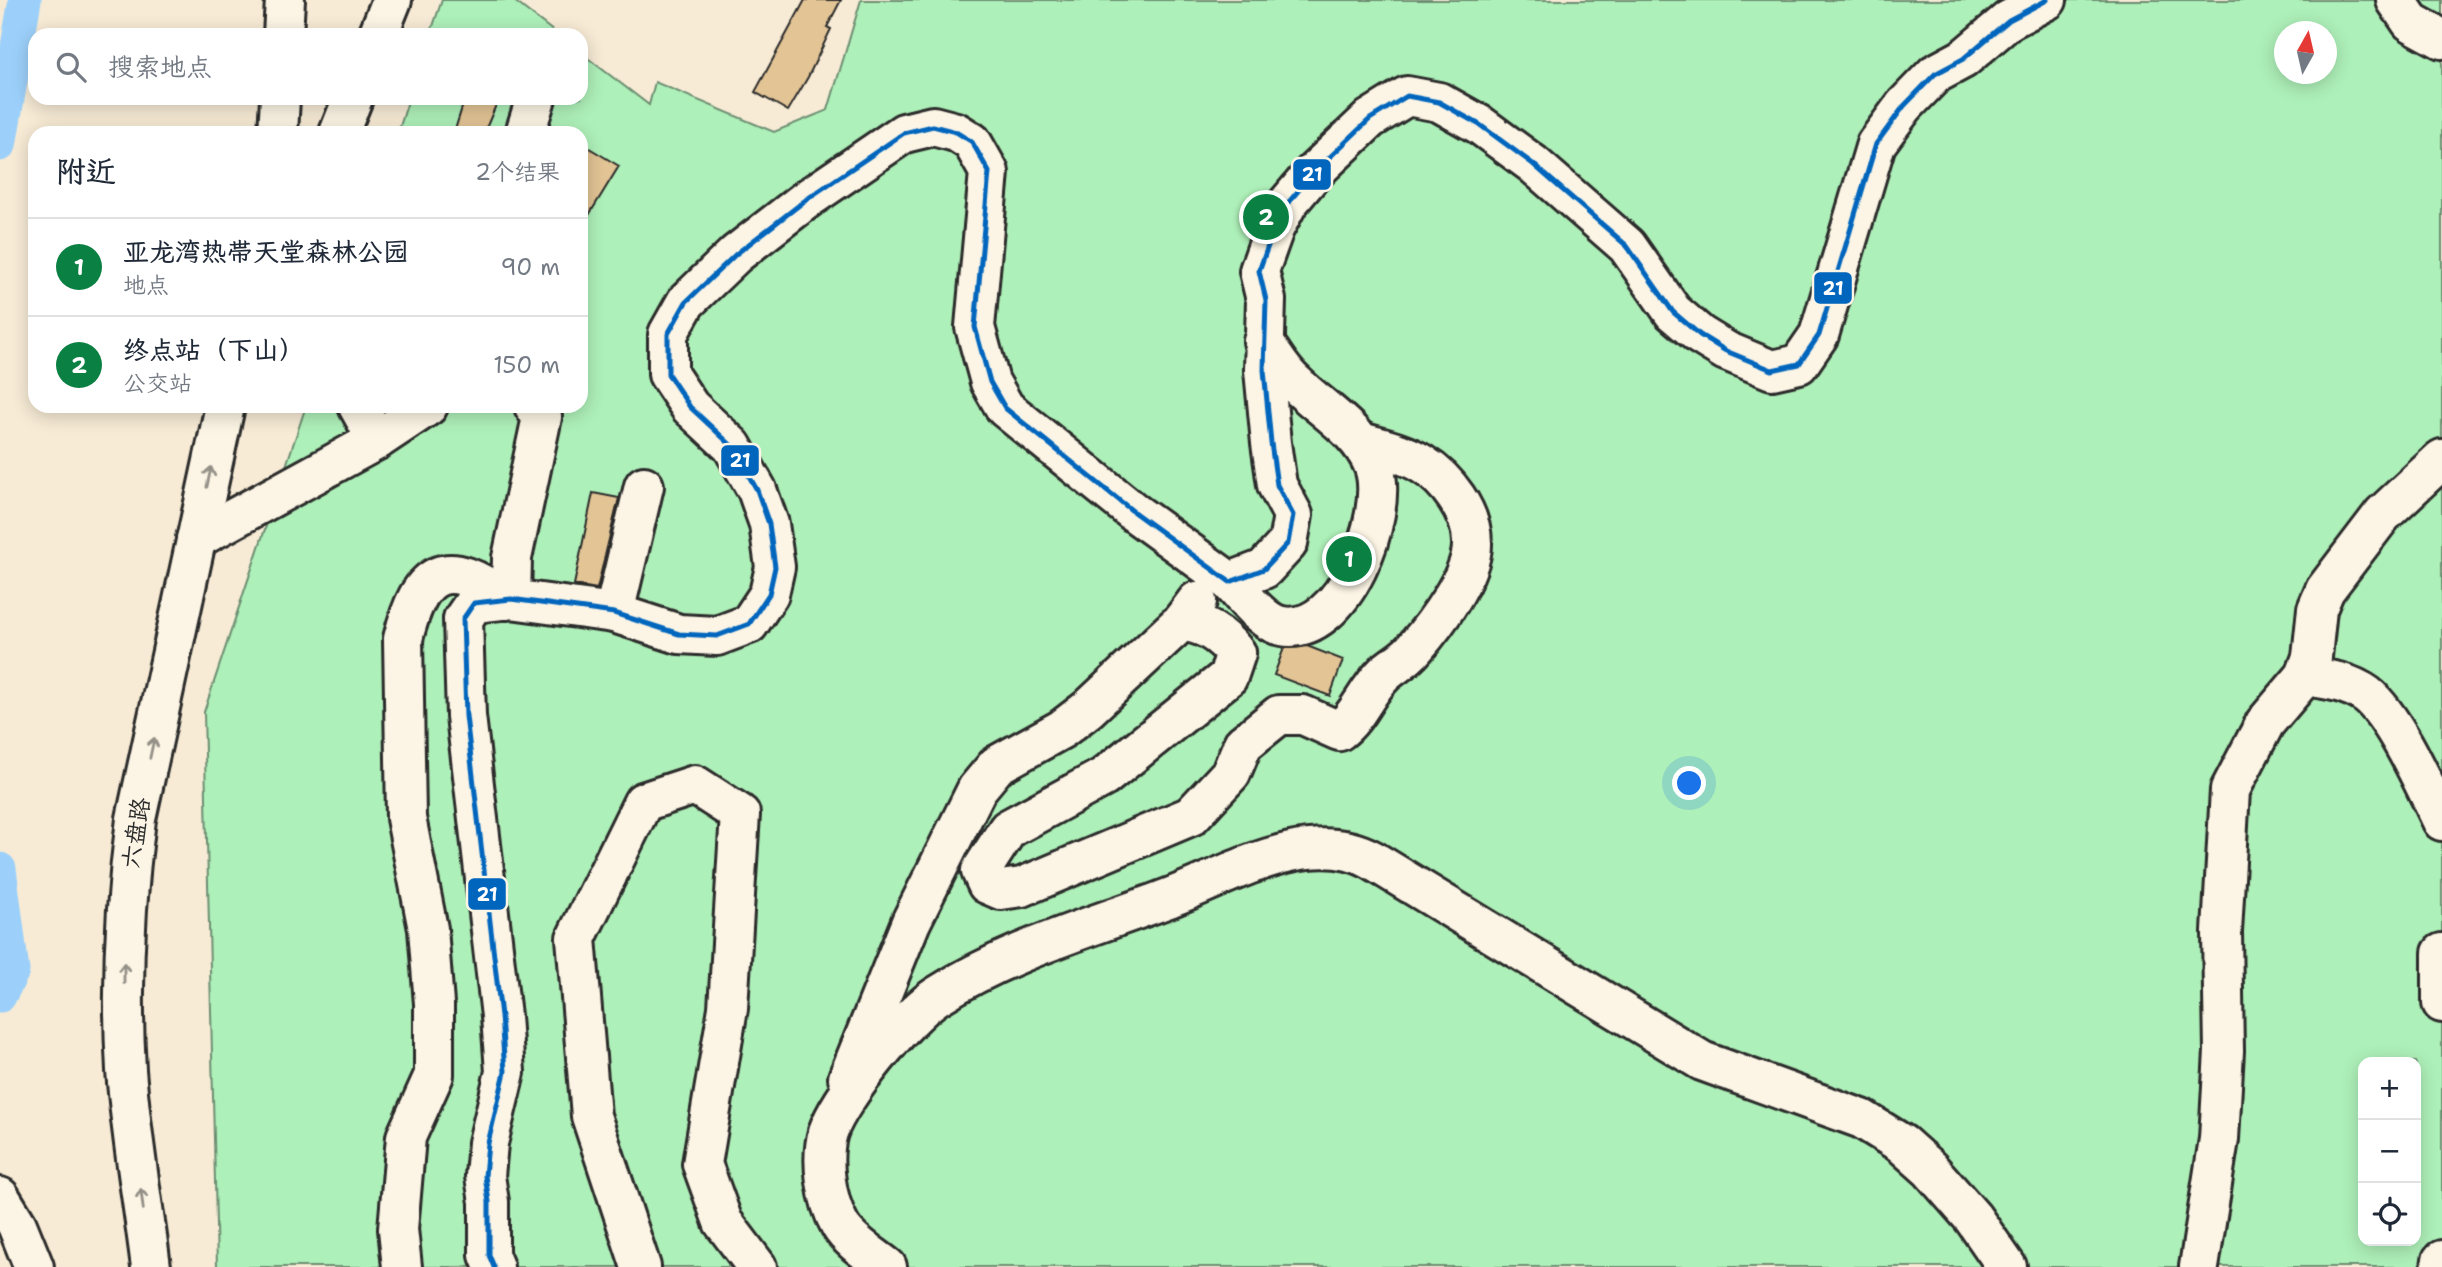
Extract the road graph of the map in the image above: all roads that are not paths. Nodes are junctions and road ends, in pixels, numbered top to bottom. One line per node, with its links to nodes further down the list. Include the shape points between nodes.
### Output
1 (285, 0): 5 (street)
2 (392, 0): 6 (street)
3 (2047, 0): 14 (street, via 2010,20 1963,59 1935,74 1876,144 1819,335 1799,364 1772,370 1700,335 1673,312 1627,246 1533,164 1439,102 1407,96 1392,102 1341,144 1288,203 1259,271 1266,299)
4 (2396, 0): 7 (street, via 2412,22)
5 (283, 28)
6 (381, 28)
7 (2442, 39)
8 (280, 105): 11 (street)
9 (350, 105): 12 (street)
10 (535, 105): 13 (street)
11 (278, 126)
12 (343, 126)
13 (527, 126)
14 (1263, 341): 20 (street, via 1293,382); 24 (street, via 1277,485 1293,515 1287,543 1264,569)
15 (223, 413): 23 (street, 六盘路, one-way to 15)
16 (362, 413): 19 (street)
17 (418, 413): 19 (street)
18 (539, 413): 25 (street, via 542,417 512,558)
19 (377, 440): 23 (street)
20 (1362, 442): 24 (street, via 1378,488 1374,519 1363,558 1324,614 1305,627 1280,626); 27 (street, via 1421,463 1444,482 1464,510 1472,543 1461,583 1413,651 1365,694 1352,721 1339,731 1303,715 1279,715 1243,744 1231,773 1191,816 1022,887 1001,890 987,884 981,871 1009,829 1104,777 1228,677 1236,653 1213,630)
21 (2442, 459): 28 (street, via 2383,514 2325,590)
22 (645, 486): 26 (street)
23 (196, 539): 37 (street, 六盘路, one-way to 23, via 127,1073 126,908 136,819)
24 (1224, 579): 26 (street, via 1005,408 990,382 975,327 989,172 972,142 933,126 904,133 857,162 736,254 686,302 668,334 668,374 690,407 732,446 757,489 769,524 775,567 769,594 749,624 717,635 678,634); 27 (street)
25 (508, 599): 26 (street); 38 (street, via 480,580 448,572 427,581 409,615 403,639 406,818 428,929 434,1075 407,1137 398,1229); 39 (street, via 474,603 463,619 462,638 466,716 505,1072 485,1176 489,1255)
26 (614, 613)
27 (1182, 621): 32 (street, via 1088,709 997,765 976,789 885,981)
28 (2305, 676): 29 (street, via 2337,681 2367,695 2397,735); 43 (street, via 2265,723 2230,790 2222,932 2224,1051 2219,1139)
29 (2442, 821)
30 (2442, 953): 31 (street)
31 (2442, 1003)
32 (828, 1132): 35 (street, via 859,1082 935,997 1064,934 1262,862 1312,849 1345,849 1372,860 1702,1061 1862,1119 1902,1144 1972,1218); 42 (street, via 824,1175 840,1226)
33 (0, 1197): 36 (street)
34 (2442, 1260): 44 (street)
35 (2006, 1266)
36 (34, 1267)
37 (151, 1267)
38 (402, 1267)
39 (494, 1267)
40 (641, 1267): 41 (street, via 591,1116 576,938 643,802 695,785 740,814 729,1008 702,1164 723,1222)
41 (757, 1267)
42 (887, 1267)
43 (2199, 1267)
44 (2441, 1267)

